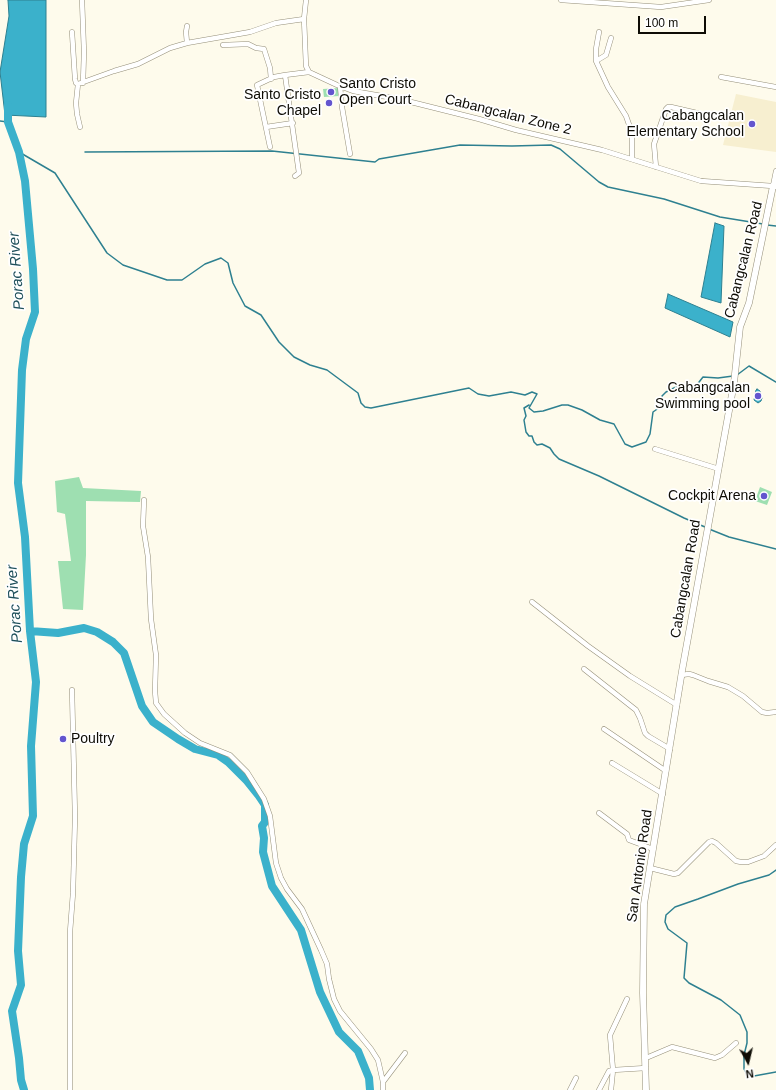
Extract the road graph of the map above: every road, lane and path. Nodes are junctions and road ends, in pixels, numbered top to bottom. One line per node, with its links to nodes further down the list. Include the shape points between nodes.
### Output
1 (82, 0): 17 (street, via 84,52)
2 (306, 0): 5 (street)
3 (562, 0): 4 (street, via 661,7)
4 (709, 0)
5 (304, 19): 10 (street); 13 (street, via 306,66)
6 (187, 26): 10 (street)
7 (72, 32): 17 (street, via 75,79 76,83)
8 (599, 32): 12 (street)
9 (611, 38): 12 (street, via 606,55)
10 (187, 43): 17 (street, via 170,48 138,64)
11 (223, 45): 16 (street, via 248,44 264,49)
12 (596, 61): 26 (street, via 626,116 632,133)
13 (309, 72): 14 (street); 18 (street, Cabangcalan Zone 2)
14 (285, 75): 16 (street); 21 (street)
15 (720, 77): 19 (street)
16 (271, 79): 23 (street, via 257,85)
17 (81, 83): 22 (street, via 76,103)
18 (340, 86): 25 (street); 26 (street, Cabangcalan Zone 2)
19 (776, 87)
20 (697, 113): 27 (street, via 671,107 666,109 654,144)
21 (293, 123): 23 (street); 29 (street, via 299,173)
22 (80, 126)
23 (266, 128): 24 (street)
24 (270, 147)
25 (350, 154)
26 (632, 159): 27 (street, Cabangcalan Zone 2)
27 (656, 167): 30 (street, Cabangcalan Zone 2, via 701,181)
28 (776, 171): 30 (street)
29 (295, 176)
30 (775, 186): 32 (street, Cabangcalan Road, via 750,296 740,327 736,372)
31 (655, 449): 32 (street)
32 (719, 469): 36 (street, Cabangcalan Road)
33 (144, 500): 56 (street, via 143,526 156,655 156,703 185,733 200,743 230,755 246,772 264,799 270,816 276,863 281,878 302,910 321,950 327,964 334,999 340,1011 372,1048 378,1060)
34 (532, 602): 38 (street, via 630,676)
35 (584, 670): 41 (street, via 636,710 648,736)
36 (682, 673): 38 (street, San Antonio Road); 39 (street, via 728,687 762,712)
37 (72, 690): 57 (street, via 75,817 70,932)
38 (677, 705): 41 (street, San Antonio Road)
39 (776, 712)
40 (604, 729): 43 (street)
41 (670, 749): 43 (street, San Antonio Road)
42 (612, 763): 44 (street)
43 (666, 771): 44 (street, San Antonio Road)
44 (663, 794): 47 (street, San Antonio Road)
45 (599, 813): 47 (street, via 628,834 629,840)
46 (776, 845): 48 (street, via 764,856 741,862 736,861 712,841 678,873)
47 (653, 849): 48 (street, San Antonio Road)
48 (650, 868): 52 (street, San Antonio Road, via 643,924)
49 (627, 999): 54 (street, via 610,1035)
50 (736, 1043): 52 (street, via 715,1058 672,1047)
51 (405, 1053): 56 (street)
52 (646, 1058): 53 (street, San Antonio Road)
53 (646, 1068): 54 (street); 62 (street, San Antonio Road)
54 (612, 1070): 60 (street); 61 (street)
55 (576, 1078): 59 (street)
56 (383, 1082): 58 (street)
57 (70, 1090)
58 (383, 1090)
59 (570, 1090)
60 (599, 1090)
61 (611, 1090)
62 (646, 1090)

